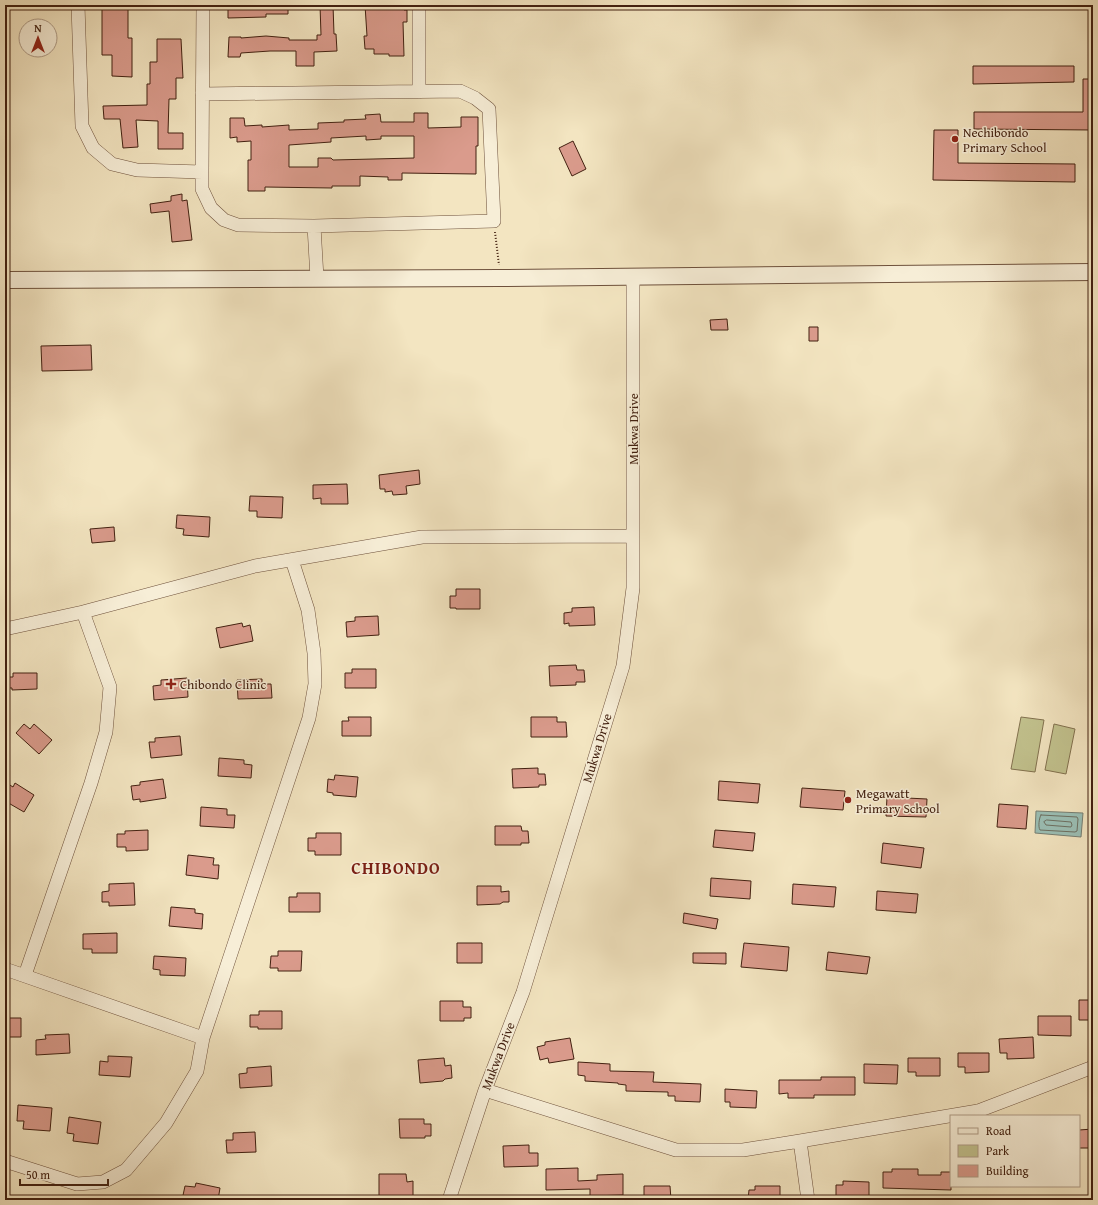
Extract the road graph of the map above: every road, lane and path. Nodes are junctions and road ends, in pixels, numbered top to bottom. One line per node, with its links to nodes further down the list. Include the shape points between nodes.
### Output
1 (78, 5): 6 (street, via 82,126 94,148 112,164 137,170)
2 (203, 5): 5 (street)
3 (419, 5): 4 (street)
4 (419, 92): 5 (street); 7 (street, via 460,91 489,109)
5 (202, 94): 6 (street)
6 (202, 172): 8 (street, via 202,189 210,208 224,220 238,225)
7 (494, 221): 8 (street); 12 (path)
8 (314, 226): 11 (street)
9 (1093, 272): 10 (street)
10 (633, 277): 12 (street); 14 (street, Mukwa Drive)
11 (317, 278): 12 (street); 13 (street)
12 (500, 278)
13 (5, 280)
14 (633, 536): 15 (street, via 422,537); 22 (street, Mukwa Drive, via 633,588 623,666 523,992)
15 (292, 560): 16 (street, via 255,566); 20 (street, via 308,610 314,653 315,684 310,711)
16 (83, 612): 17 (street); 19 (street, via 110,687 106,732)
17 (5, 629)
18 (5, 969): 19 (street)
19 (25, 975): 20 (street)
20 (203, 1038): 26 (street, via 197,1071 166,1123 126,1170 103,1182 77,1184)
21 (1093, 1067): 23 (street, via 978,1111)
22 (485, 1090): 25 (street, via 676,1150 743,1150); 27 (street, Mukwa Drive)
23 (954, 1115)
24 (950, 1116): 25 (street)
25 (800, 1141): 28 (street)
26 (5, 1161)
27 (449, 1200)
28 (808, 1200)

